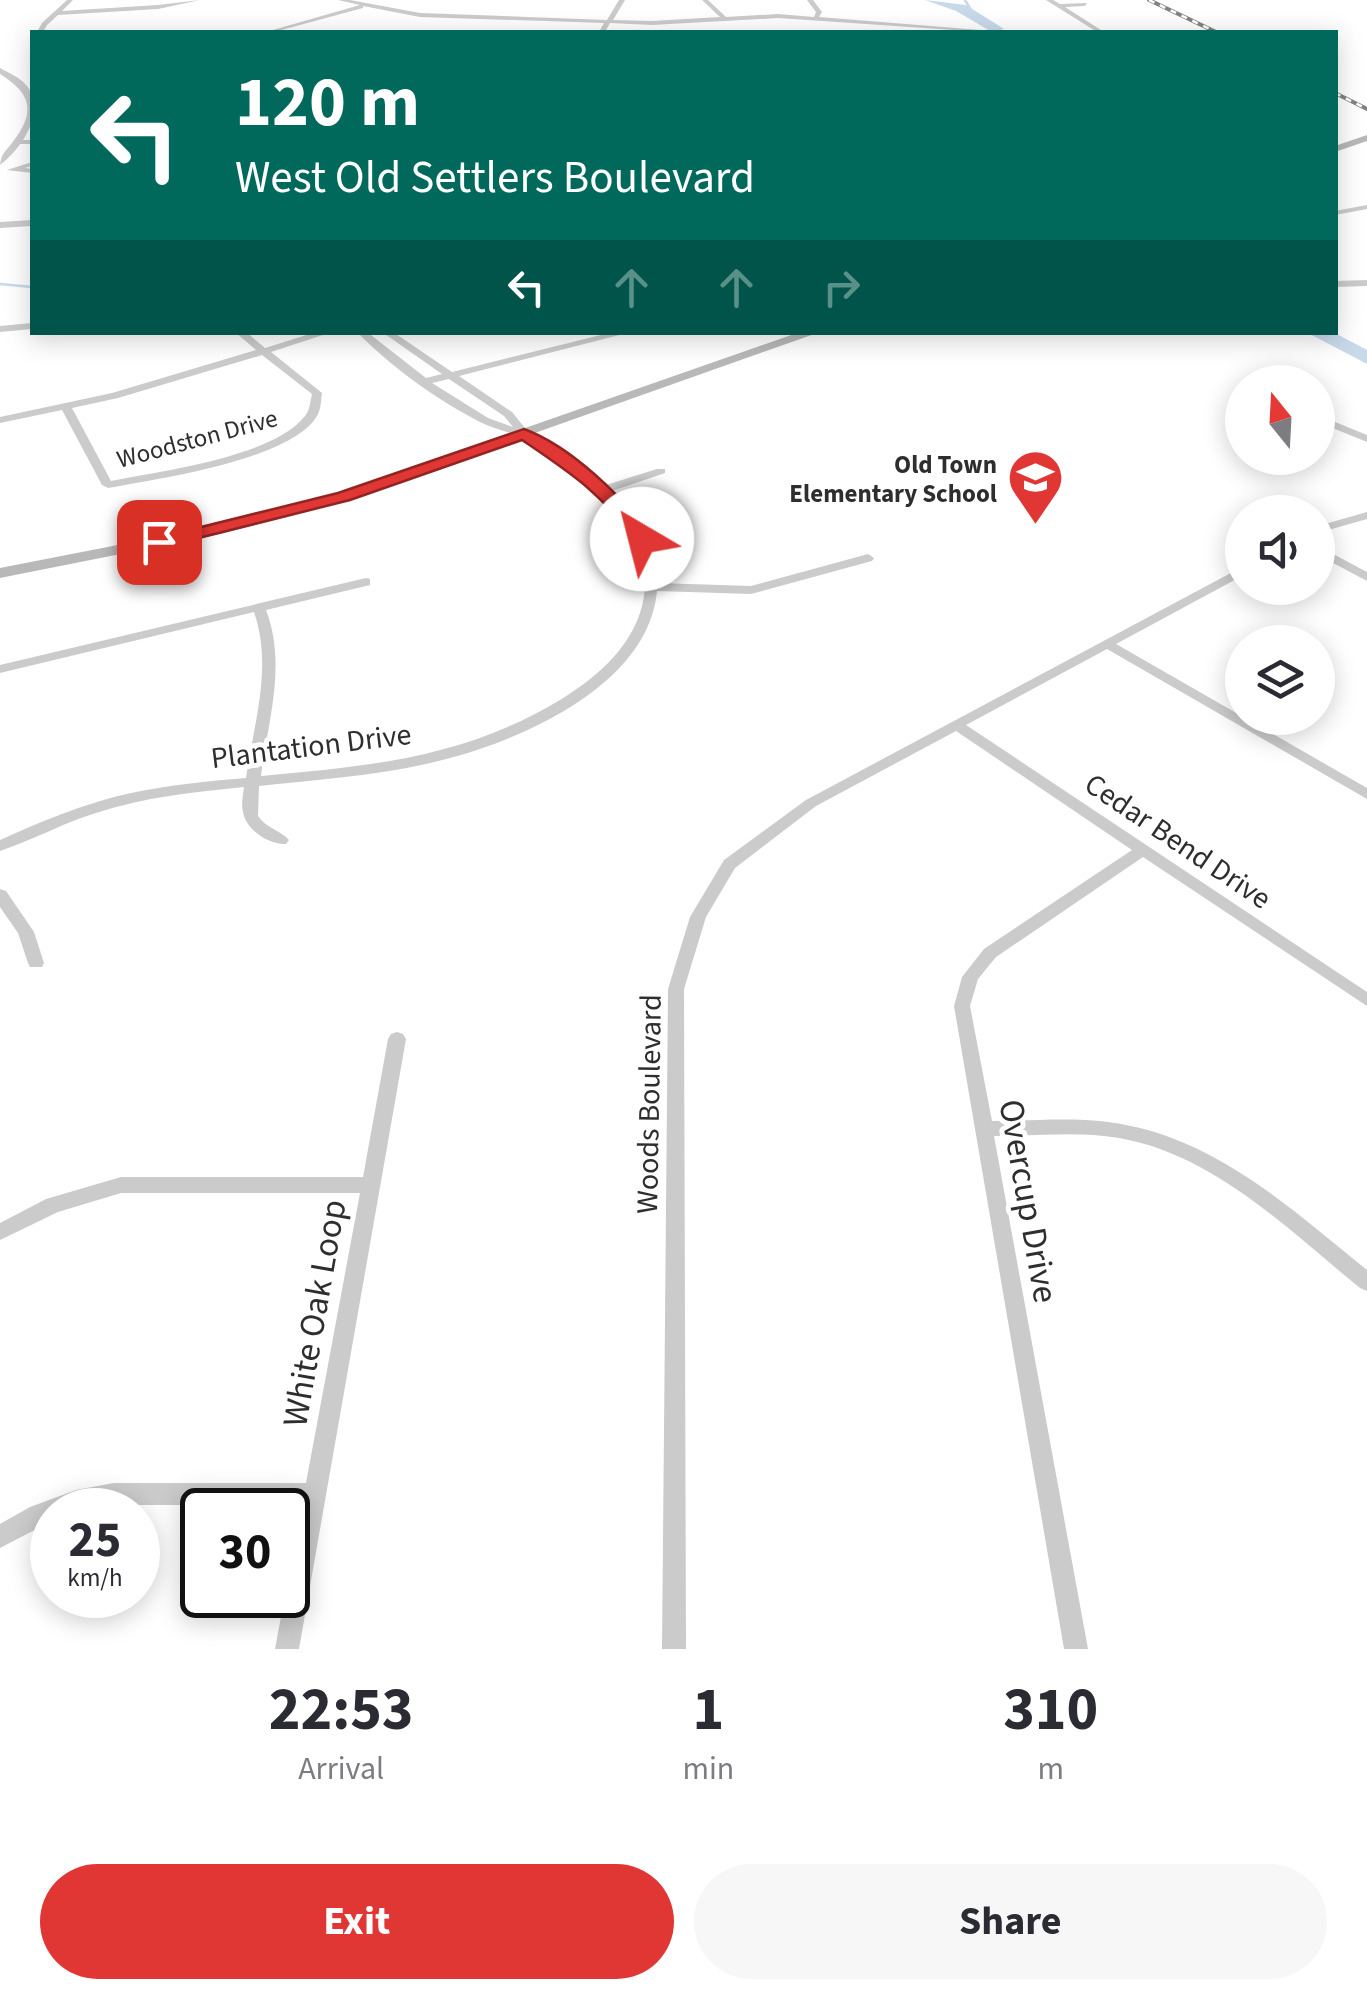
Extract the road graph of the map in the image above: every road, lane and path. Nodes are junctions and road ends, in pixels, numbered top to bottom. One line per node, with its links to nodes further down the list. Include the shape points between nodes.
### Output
1 (70, 0): 12 (street)
2 (341, 0): 9 (street)
3 (622, 0): 15 (street)
4 (705, 0): 14 (street)
5 (810, 0): 13 (street, via 820,12)
6 (1049, 0): 10 (street)
7 (193, 1): 11 (street); 12 (street)
8 (1084, 4): 10 (street)
9 (362, 6): 15 (street, via 420,15); 17 (street)
10 (1057, 6): 20 (street)
11 (206, 8)
12 (56, 12): 16 (street)
13 (816, 18): 14 (street); 19 (street)
14 (725, 19): 15 (street)
15 (608, 22): 18 (street)
16 (42, 30)
17 (276, 30)
18 (603, 30)
19 (975, 30)
20 (1098, 30)
21 (0, 70): 22 (street, via 26,89)
22 (30, 104)
23 (30, 117): 25 (street)
24 (1367, 138): 27 (main road)
25 (19, 142): 26 (street); 28 (street)
26 (30, 142)
27 (1338, 148)
28 (0, 162)
29 (1367, 207): 30 (street)
30 (1338, 212)
31 (30, 223): 32 (street)
32 (0, 226)
33 (1367, 283): 34 (street)
34 (1338, 284)
35 (30, 326): 36 (street)
36 (0, 329)
37 (243, 335): 43 (street, Woodston Drive)
38 (318, 335): 43 (street)
39 (365, 335): 45 (street)
40 (391, 335): 44 (street)
41 (614, 335): 44 (street)
42 (805, 335): 49 (main road)
43 (264, 352): 46 (street); 46 (street, Woodston Drive, via 319,398 314,416 294,436 266,448 108,485)
44 (448, 373): 45 (street); 49 (street, via 508,414)
45 (428, 380): 49 (street, via 485,421)
46 (67, 408): 47 (street)
47 (0, 420)
48 (1335, 426): 50 (street)
49 (524, 434): 52 (street); 57 (main road, via 284,513)
50 (1367, 440)
51 (661, 471): 52 (street)
52 (604, 490): 61 (street, via 642,539)
53 (1367, 515): 54 (street)
54 (1335, 525)
55 (868, 558): 61 (street, via 751,590)
56 (1335, 559): 58 (street)
57 (0, 573)
58 (1367, 577)
59 (1225, 581): 63 (street, Woods Boulevard)
60 (366, 582): 62 (street)
61 (654, 587): 66 (street, Plantation Drive, via 638,632 617,662 568,703 524,727 417,763)
62 (260, 610): 64 (street); 66 (street, via 272,665)
63 (1107, 644): 65 (street, Woods Boulevard); 67 (street)
64 (0, 669)
65 (959, 726): 70 (street, Cedar Bend Drive); 82 (street, Woods Boulevard, via 811,803 729,864 688,941 676,989)
66 (252, 782): 68 (street, via 250,814); 69 (street, Plantation Drive, via 115,801)
67 (1367, 794)
68 (280, 840)
69 (0, 846)
70 (1143, 850): 73 (street, Cedar Bend Drive); 75 (street, Overcup Drive, via 990,952 970,977 963,1017)
71 (0, 895): 72 (street, via 26,932)
72 (36, 963)
73 (1367, 1000)
74 (397, 1040): 76 (street)
75 (983, 1129): 78 (street, via 1108,1129 1175,1145 1236,1178); 83 (street, Overcup Drive)
76 (370, 1186): 77 (street, White Oak Loop, via 121,1185 53,1205); 79 (street, White Oak Loop)
77 (0, 1232)
78 (1367, 1282)
79 (315, 1494): 80 (street, via 114,1494 52,1510); 81 (street, White Oak Loop)
80 (0, 1537)
81 (288, 1649)
82 (674, 1649)
83 (1076, 1649)

